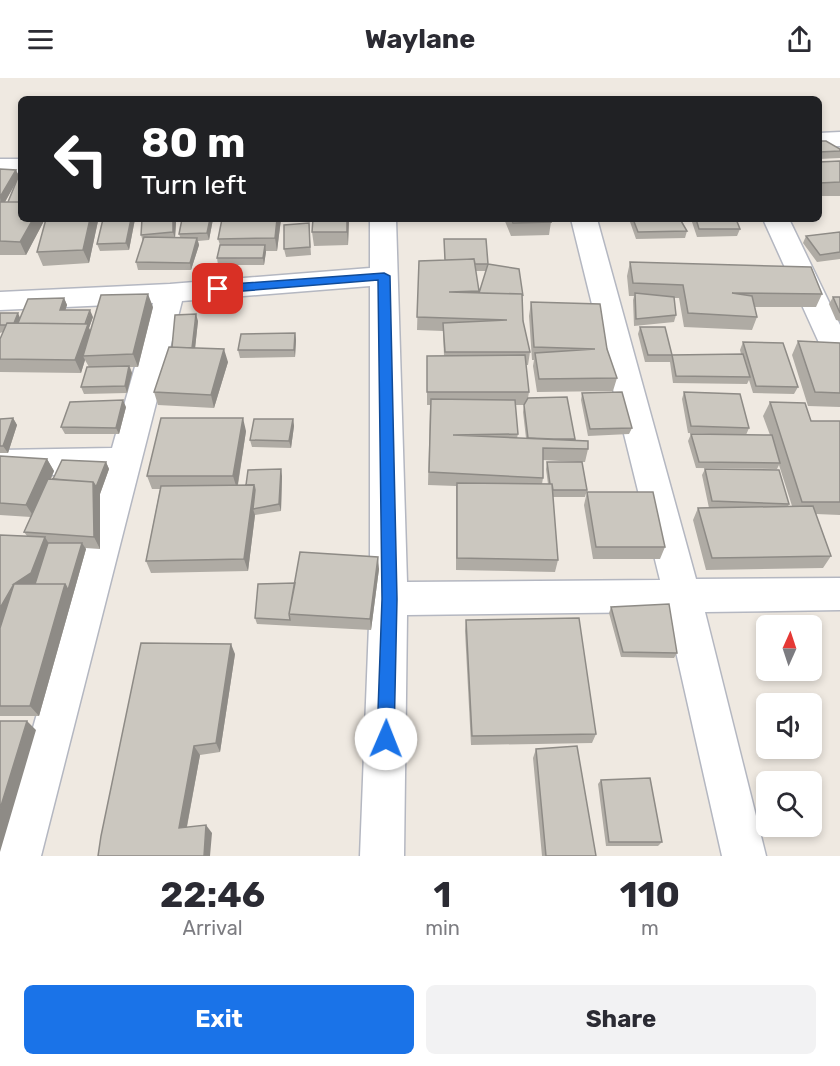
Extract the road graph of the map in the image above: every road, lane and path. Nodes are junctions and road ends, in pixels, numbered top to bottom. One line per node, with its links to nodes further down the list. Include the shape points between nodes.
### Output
1 (840, 139): 2 (street)
2 (822, 140)
3 (0, 166): 4 (street)
4 (18, 166)
5 (383, 222): 8 (street)
6 (585, 222): 15 (street)
7 (777, 222): 11 (street)
8 (384, 276): 9 (street); 16 (street)
9 (170, 293): 10 (street); 12 (street)
10 (0, 301)
11 (840, 356)
12 (127, 460): 13 (street); 17 (street)
13 (0, 463)
14 (840, 594): 15 (street)
15 (682, 595): 16 (street); 19 (street)
16 (389, 599): 18 (street)
17 (19, 856)
18 (382, 856)
19 (744, 856)

